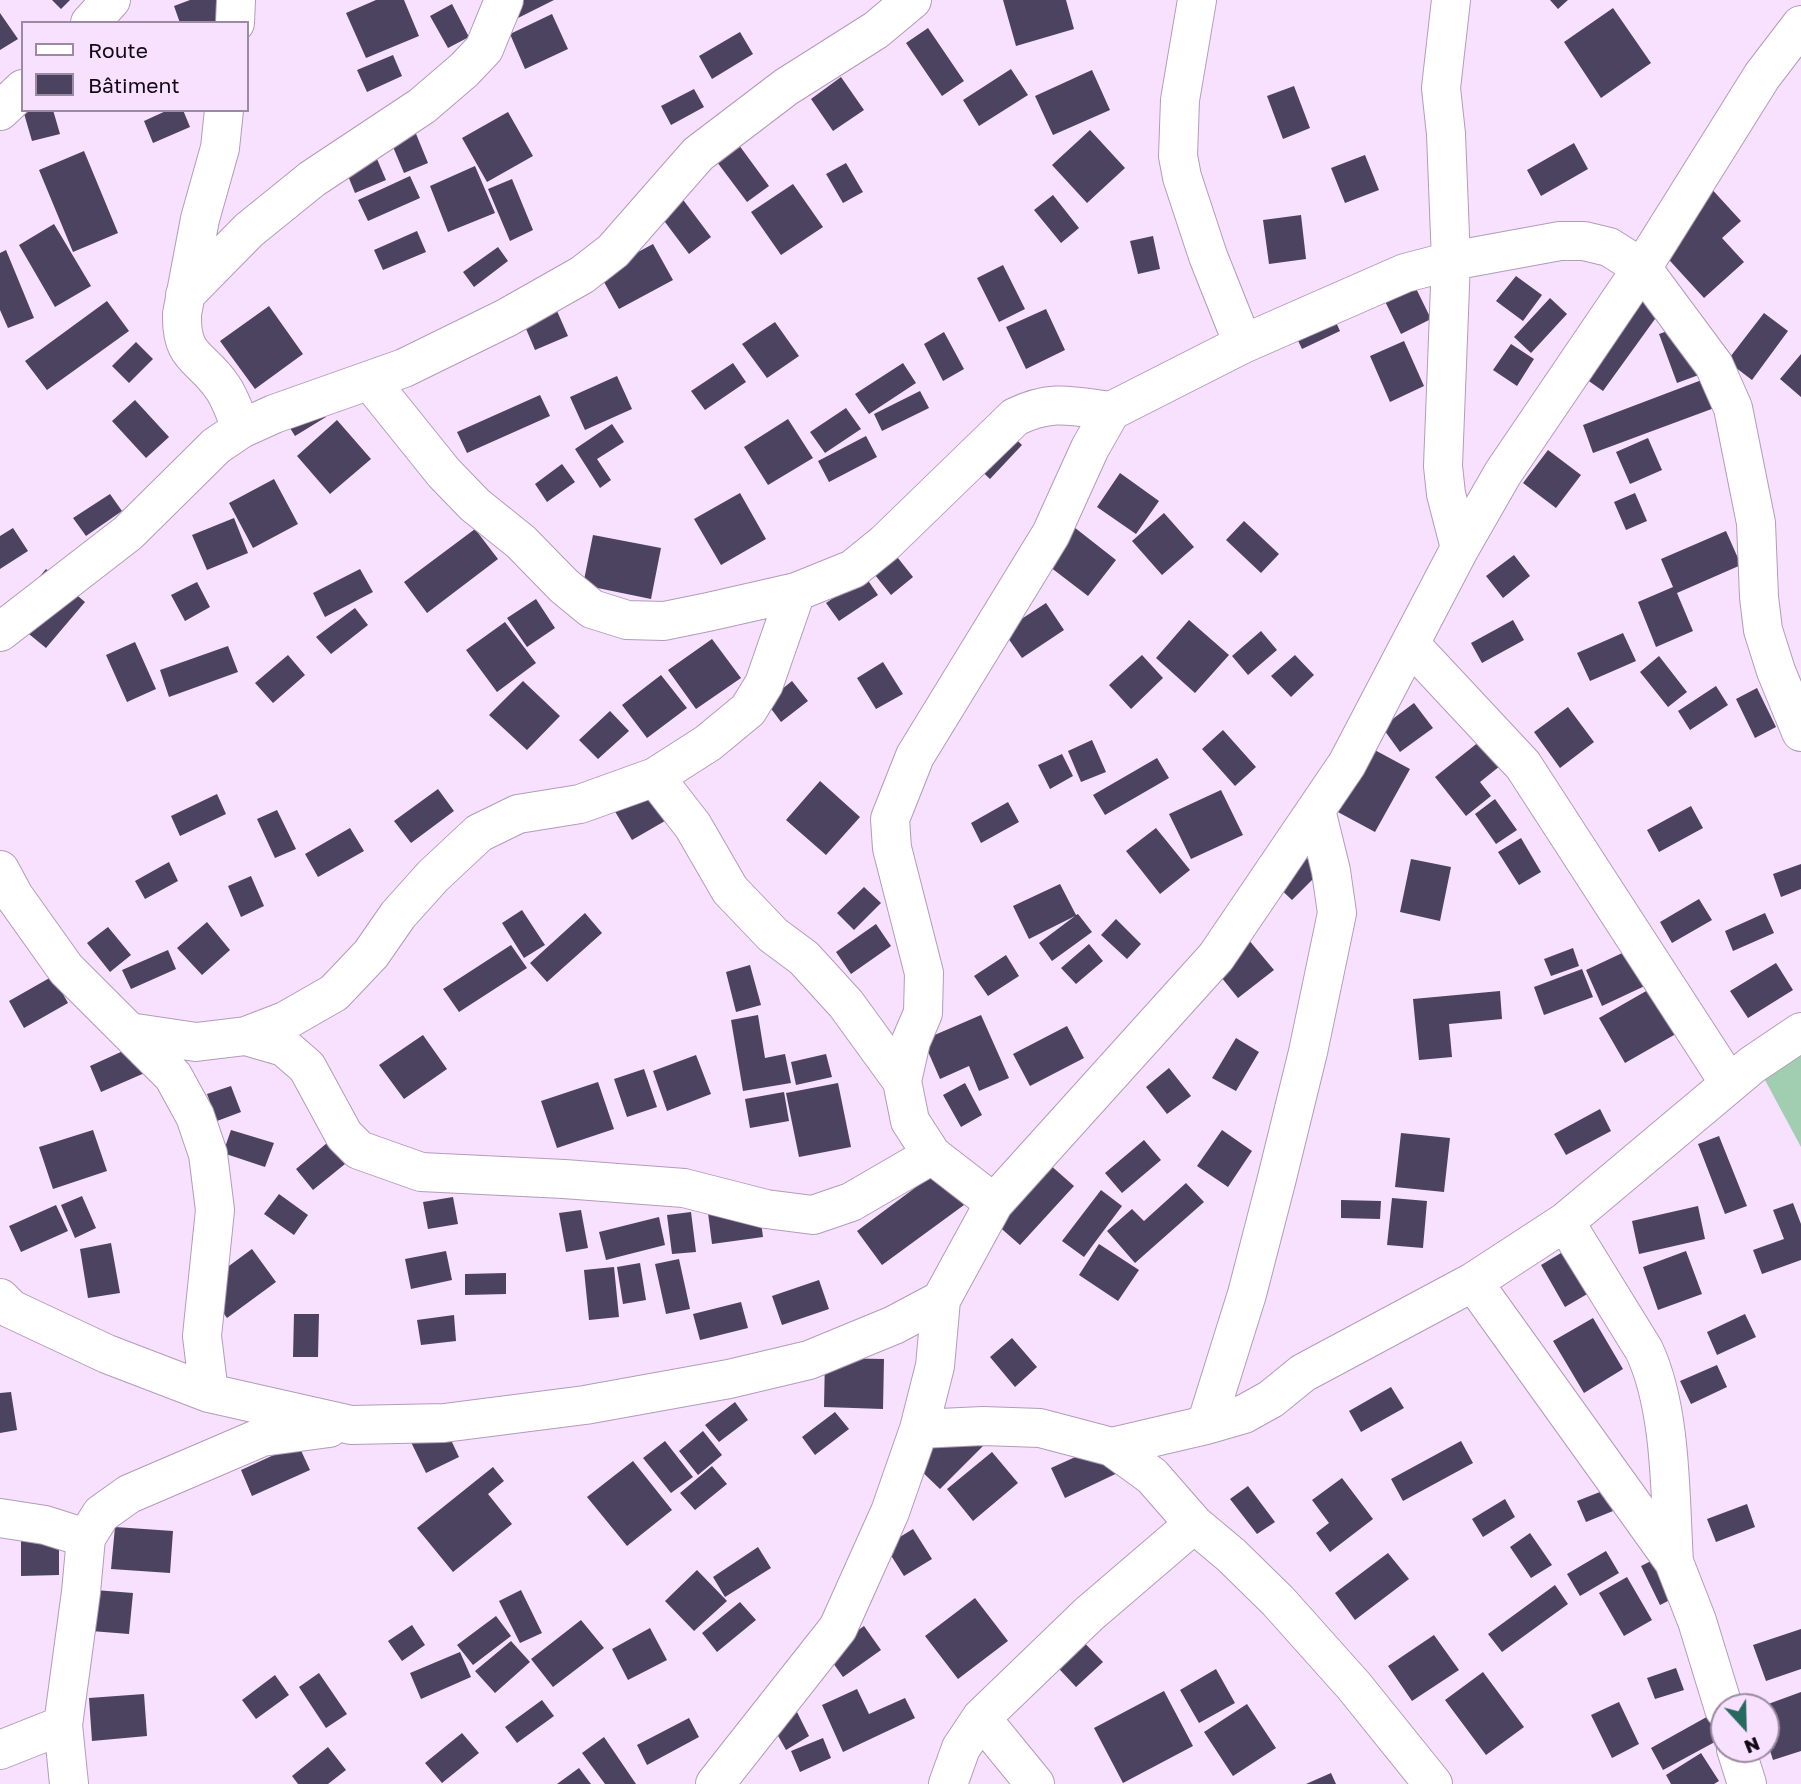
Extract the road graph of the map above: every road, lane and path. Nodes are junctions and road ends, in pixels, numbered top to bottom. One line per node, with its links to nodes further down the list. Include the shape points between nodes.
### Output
1 (111, 0): 7 (street)
2 (236, 0): 8 (street)
3 (503, 0): 15 (street, via 484,49 464,70 422,106 302,187 249,230)
4 (912, 0): 17 (street, via 698,154 613,251 582,275 506,318)
5 (1197, 0): 16 (street, via 1180,100 1178,156)
6 (1451, 0): 13 (street, via 1441,88)
7 (92, 21)
8 (235, 21)
9 (1801, 25): 14 (street, via 1762,76)
10 (21, 91): 11 (street)
11 (0, 111)
12 (224, 112): 15 (street, via 220,148)
13 (1451, 261): 14 (street, via 1560,241 1584,241 1609,247); 16 (street, via 1405,273); 20 (street, via 1443,466)
14 (1642, 268): 20 (street, via 1503,472); 24 (street, via 1714,365 1733,408 1756,523 1763,630)
15 (186, 295): 19 (street, via 185,346 222,387)
16 (1243, 344): 18 (street)
17 (370, 381): 19 (street); 21 (street, via 475,505 592,609 627,620 664,621)
18 (1111, 411): 21 (street, via 1059,404 1015,417 853,569); 31 (street, via 1051,534 915,756 890,818 892,848 924,973 923,1013)
19 (241, 429): 22 (street, via 216,446 128,533)
20 (1460, 548): 23 (street)
21 (796, 592): 25 (street, via 764,684 748,710)
22 (0, 632)
23 (1410, 644): 26 (street, via 1347,764); 32 (street, via 1523,765)
24 (1801, 732)
25 (655, 777): 30 (street, via 580,804 518,814 479,833 433,876 334,993 285,1021); 31 (street, via 693,826 730,890 846,1004)
26 (1316, 810): 34 (street, via 1216,957); 41 (street, via 1337,913 1267,1217)
27 (0, 870): 28 (street, via 66,969)
28 (129, 1032): 30 (street, via 196,1042); 39 (street, via 173,1076 195,1116 208,1154 215,1210 202,1336)
29 (1801, 1032): 32 (street)
30 (246, 1036): 33 (street, via 284,1047 307,1067 344,1135 359,1150 421,1172 684,1188 766,1209 813,1215 851,1202)
31 (902, 1081): 33 (street, via 910,1121)
32 (1729, 1083): 35 (street)
33 (932, 1155): 34 (street)
34 (994, 1203): 37 (street)
35 (1566, 1222): 36 (street); 47 (street, via 1654,1371 1663,1410)
36 (1473, 1282): 41 (street, via 1303,1373 1244,1414); 47 (street)
37 (941, 1300): 40 (street, via 809,1360 729,1380 444,1423); 42 (street, via 934,1366)
38 (4, 1306): 39 (street, via 107,1354)
39 (209, 1393): 40 (street)
40 (351, 1425): 46 (street, via 262,1437 193,1465 129,1494 101,1514)
41 (1206, 1425): 43 (street)
42 (919, 1429): 43 (street, via 1040,1428); 54 (street, via 890,1512 838,1628)
43 (1112, 1447): 45 (street, via 1152,1476)
44 (0, 1518): 46 (street)
45 (1194, 1524): 49 (street, via 1089,1614); 57 (street, via 1278,1601)
46 (86, 1538): 50 (street)
47 (1674, 1562): 48 (street)
48 (1719, 1693)
49 (981, 1718): 55 (street, via 961,1748); 56 (street)
50 (63, 1725): 51 (street); 53 (street)
51 (0, 1750)
52 (1740, 1763): 58 (street)
53 (69, 1784)
54 (715, 1784)
55 (948, 1784)
56 (1035, 1784)
57 (1433, 1784)
58 (1747, 1784)

